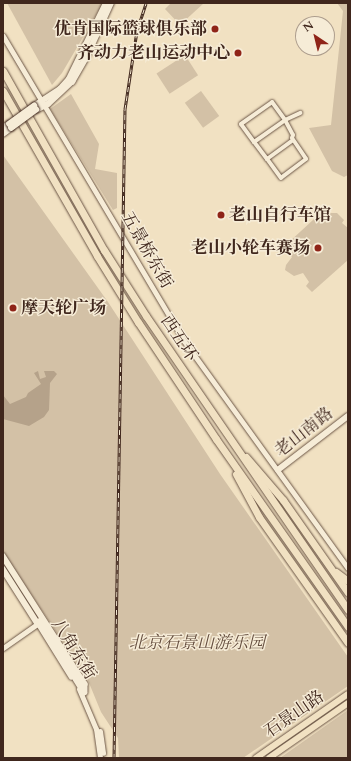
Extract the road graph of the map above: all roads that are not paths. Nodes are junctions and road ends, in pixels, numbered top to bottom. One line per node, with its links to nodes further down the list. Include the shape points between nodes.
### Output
1 (106, 3): 6 (main road, via 69,79)
2 (111, 3): 6 (main road, via 79,71 63,92)
3 (3, 36): 6 (street, 五景桥东街)
4 (3, 71): 16 (highway, 西五环, via 104,250)
5 (3, 91): 17 (highway, 西五环, via 97,256)
6 (43, 105): 9 (main road, bridge); 18 (street, 五景桥东街, via 184,341)
7 (300, 113): 8 (street)
8 (285, 120): 12 (street); 13 (street); 13 (street, via 272,102 241,124)
9 (10, 126): 10 (main road); 11 (main road)
10 (3, 128)
11 (3, 134)
12 (293, 140): 14 (street); 14 (street, via 306,159 281,178)
13 (254, 142): 14 (street)
14 (267, 159)
15 (348, 416): 18 (main road, 老山南路)
16 (217, 421): 23 (highway, via 283,500); 26 (highway, 西五环)
17 (216, 439): 28 (highway, 西五环); 29 (highway, via 260,517)
18 (278, 470): 21 (street, 五景桥东街)
19 (3, 556): 27 (main road)
20 (3, 562): 27 (main road, 八角东街)
21 (348, 568)
22 (3, 569): 27 (main road, 八角东街)
23 (331, 569): 24 (highway); 25 (highway)
24 (348, 581)
25 (348, 593)
26 (348, 610)
27 (41, 622): 30 (street); 31 (main road, 八角东街); 34 (street, 八角东街, via 88,705 96,729)
28 (348, 627)
29 (348, 643)
30 (3, 648)
31 (85, 692): 35 (street, 八角东街, via 99,728)
32 (348, 694): 36 (main road, 石景山路)
33 (348, 702): 37 (main road, 石景山路)
34 (100, 758)
35 (104, 758)
36 (256, 758)
37 (269, 758)

